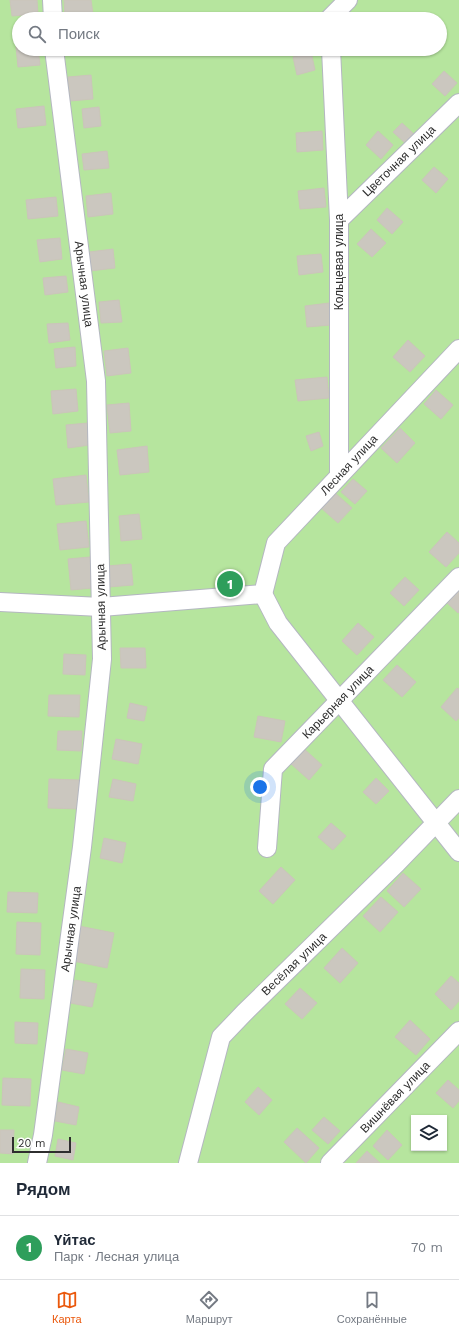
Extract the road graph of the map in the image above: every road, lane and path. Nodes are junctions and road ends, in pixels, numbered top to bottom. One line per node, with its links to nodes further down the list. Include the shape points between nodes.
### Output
1 (52, 0): 4 (street)
2 (328, 0): 5 (street)
3 (348, 0): 6 (street)
4 (53, 12)
5 (329, 12)
6 (336, 12)
7 (55, 56): 16 (street, Арычная улица, via 96,381)
8 (331, 56): 10 (street, Кольцевая улица)
9 (459, 103): 10 (street, Цветочная улица)
10 (339, 220): 12 (street, Кольцевая улица)
11 (459, 349): 12 (street, Лесная улица)
12 (339, 476): 14 (street, Лесная улица, via 276,543)
13 (459, 577): 17 (street, Карьерная улица)
14 (263, 594): 16 (street); 17 (street, via 278,623)
15 (0, 602): 16 (street)
16 (100, 607): 23 (street, Арычная улица, via 102,659 82,847)
17 (339, 700): 19 (street); 20 (street, Карьерная улица, via 273,769)
18 (459, 799): 19 (street, Весёлая улица)
19 (436, 823): 21 (street); 24 (street, Весёлая улица, via 221,1037)
20 (267, 848)
21 (459, 852)
22 (459, 1031): 25 (street, Вишнёвая улица)
23 (37, 1163)
24 (188, 1163)
25 (330, 1163)

